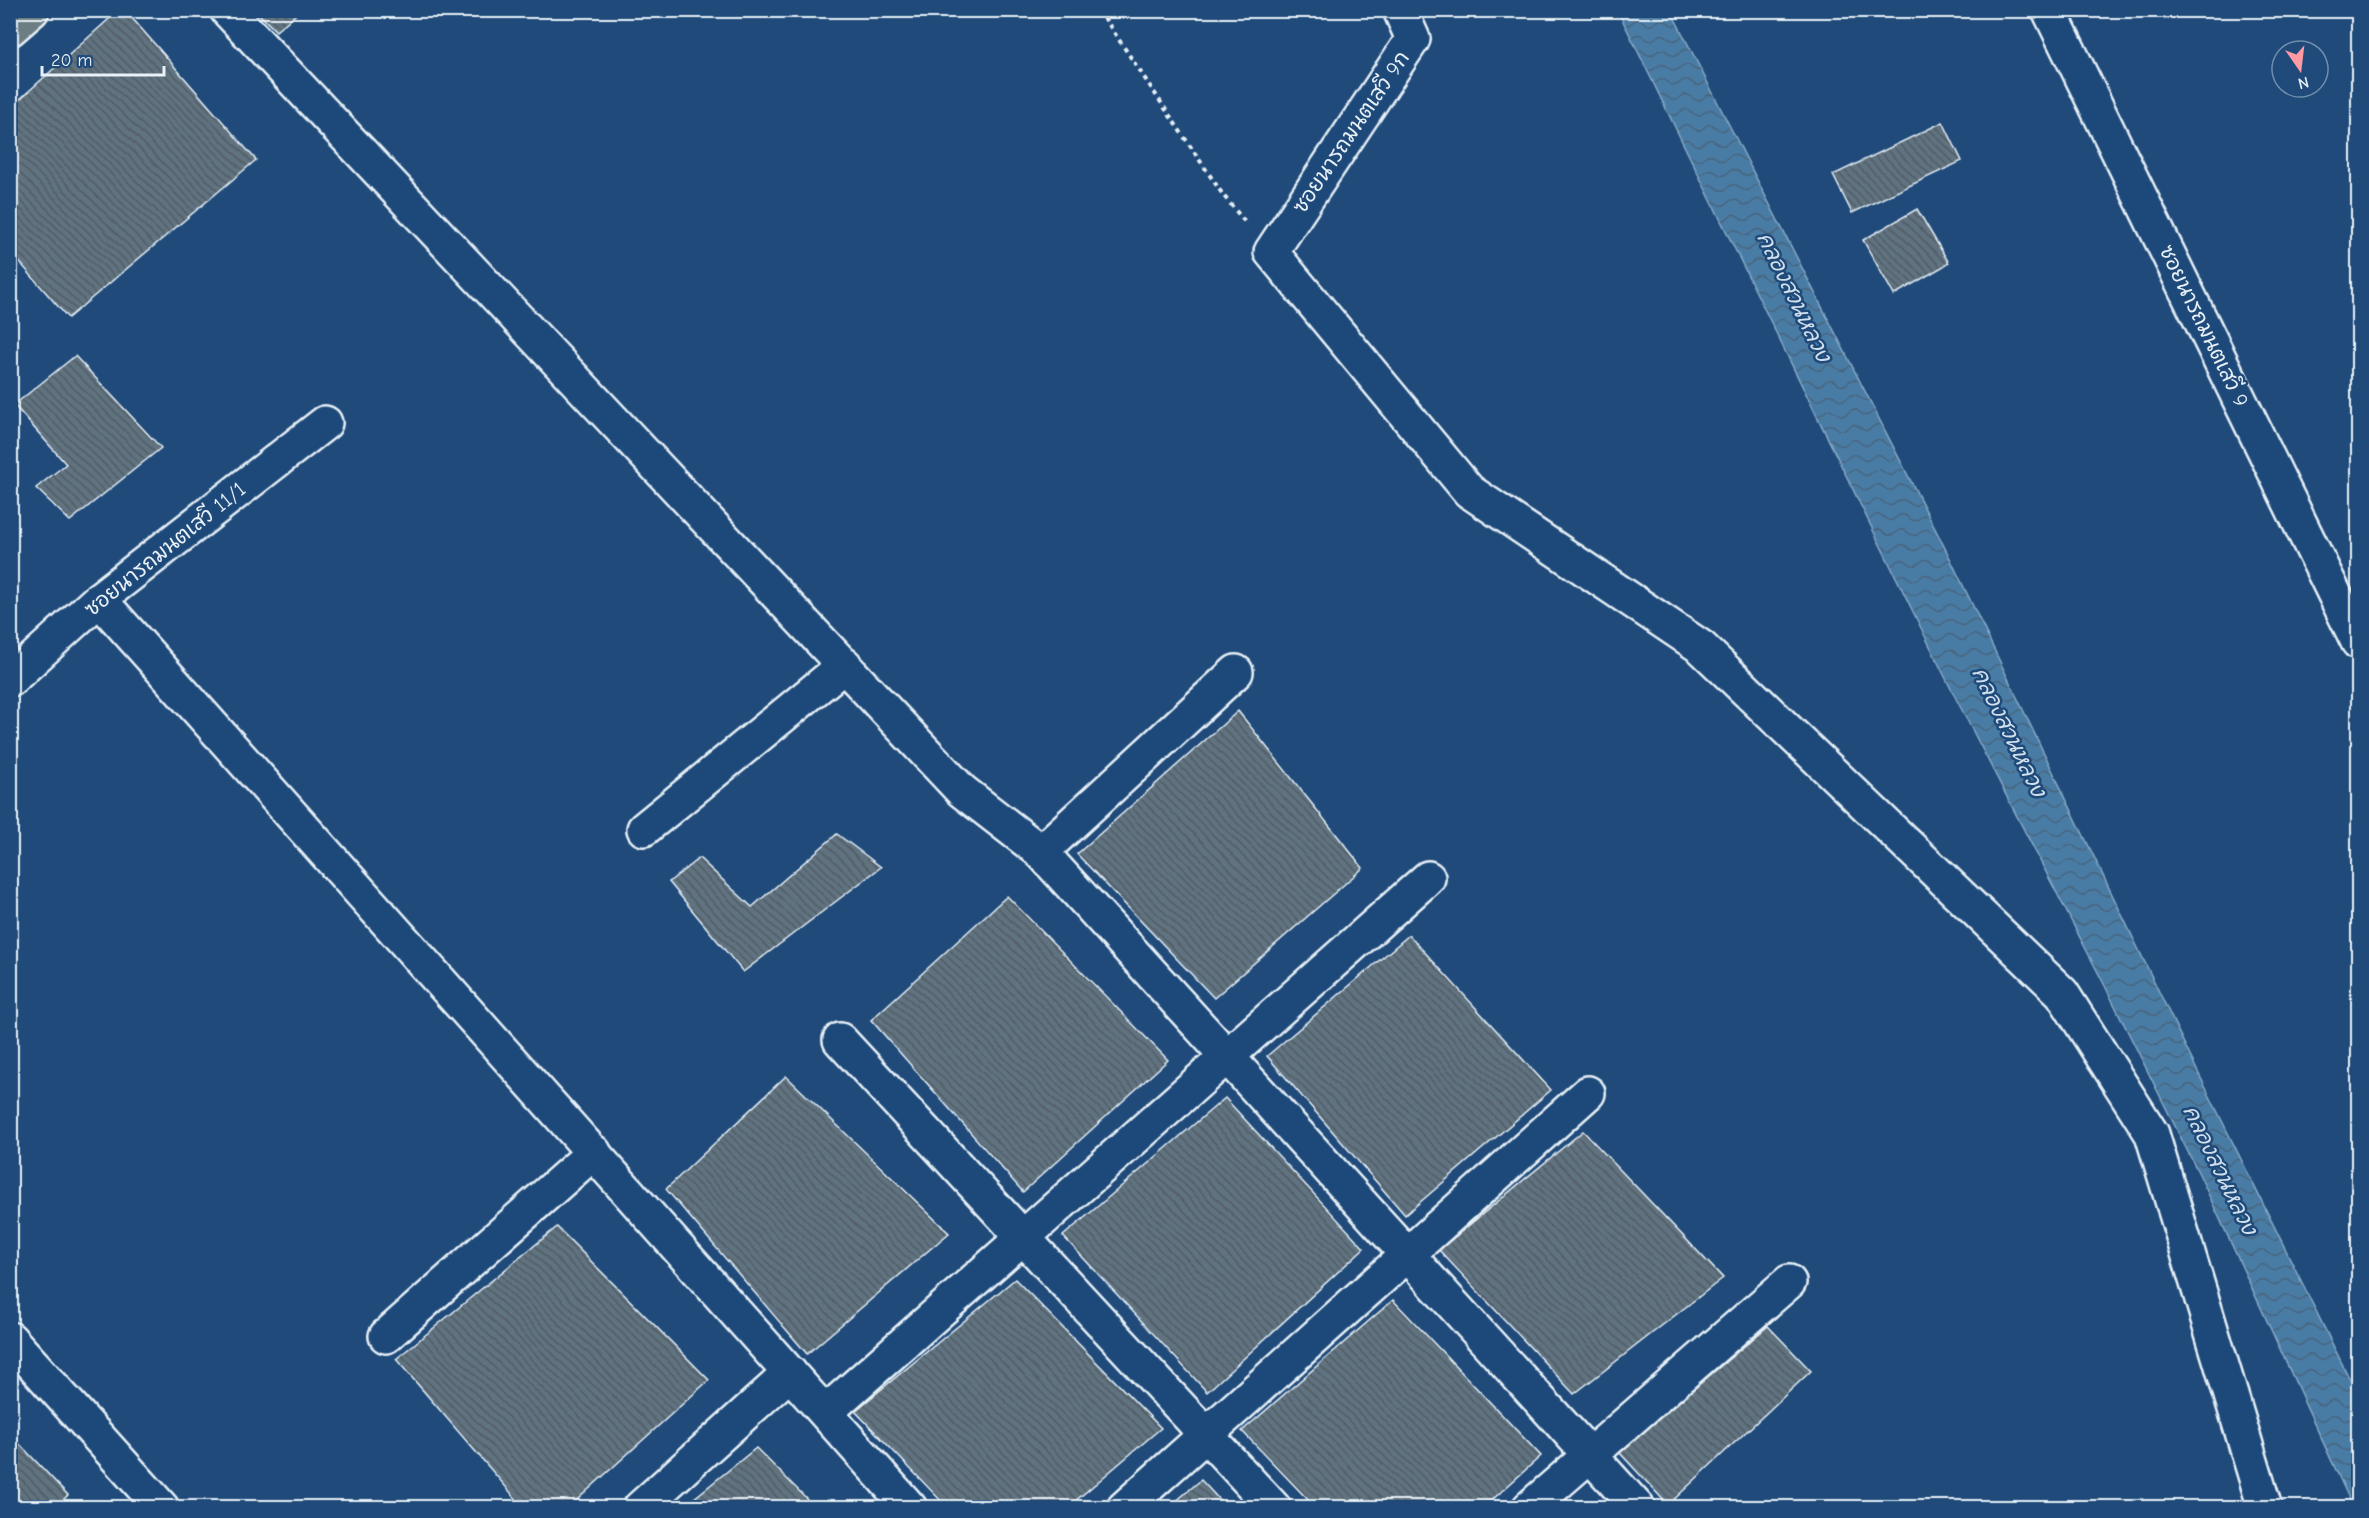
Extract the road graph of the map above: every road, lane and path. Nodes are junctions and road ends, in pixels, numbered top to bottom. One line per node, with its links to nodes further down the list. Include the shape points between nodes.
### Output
1 (32, 10): 6 (main road)
2 (226, 10): 11 (street)
3 (1099, 10): 7 (path, via 1223,195)
4 (1400, 10): 7 (street, ซอยนารถมนตเสวี 9ก, via 1413,39)
5 (2049, 10): 10 (street, ซอยนารถมนตเสวี 9)
6 (10, 29)
7 (1271, 252): 37 (street, via 1469,490 1701,647 2062,993 2152,1134)
8 (325, 423): 9 (street, ซอยนารถมนตเสวี 11/1)
9 (99, 600): 13 (street, ซอยนารถมนตเสวี 11/1); 20 (street)
10 (2358, 642)
11 (845, 665): 14 (street); 15 (street, via 962,791)
12 (1236, 672): 15 (street)
13 (10, 680)
14 (644, 829)
15 (1041, 852): 18 (street)
16 (1428, 878): 18 (street)
17 (840, 1040): 21 (street)
18 (1226, 1056): 21 (street); 22 (street)
19 (1588, 1093): 22 (street)
20 (594, 1152): 24 (street); 26 (street)
21 (1024, 1237): 27 (street); 28 (street)
22 (1407, 1254): 28 (street); 29 (street)
23 (1789, 1282): 29 (street)
24 (386, 1336)
25 (10, 1339): 30 (street)
26 (790, 1372): 27 (street); 31 (street)
27 (826, 1412): 32 (street)
28 (1207, 1435): 33 (street); 34 (street)
29 (1589, 1455): 35 (street); 36 (street)
30 (162, 1508)
31 (640, 1508)
32 (910, 1508)
33 (1124, 1508)
34 (1274, 1508)
35 (1529, 1508)
36 (1638, 1508)
37 (2265, 1508)

